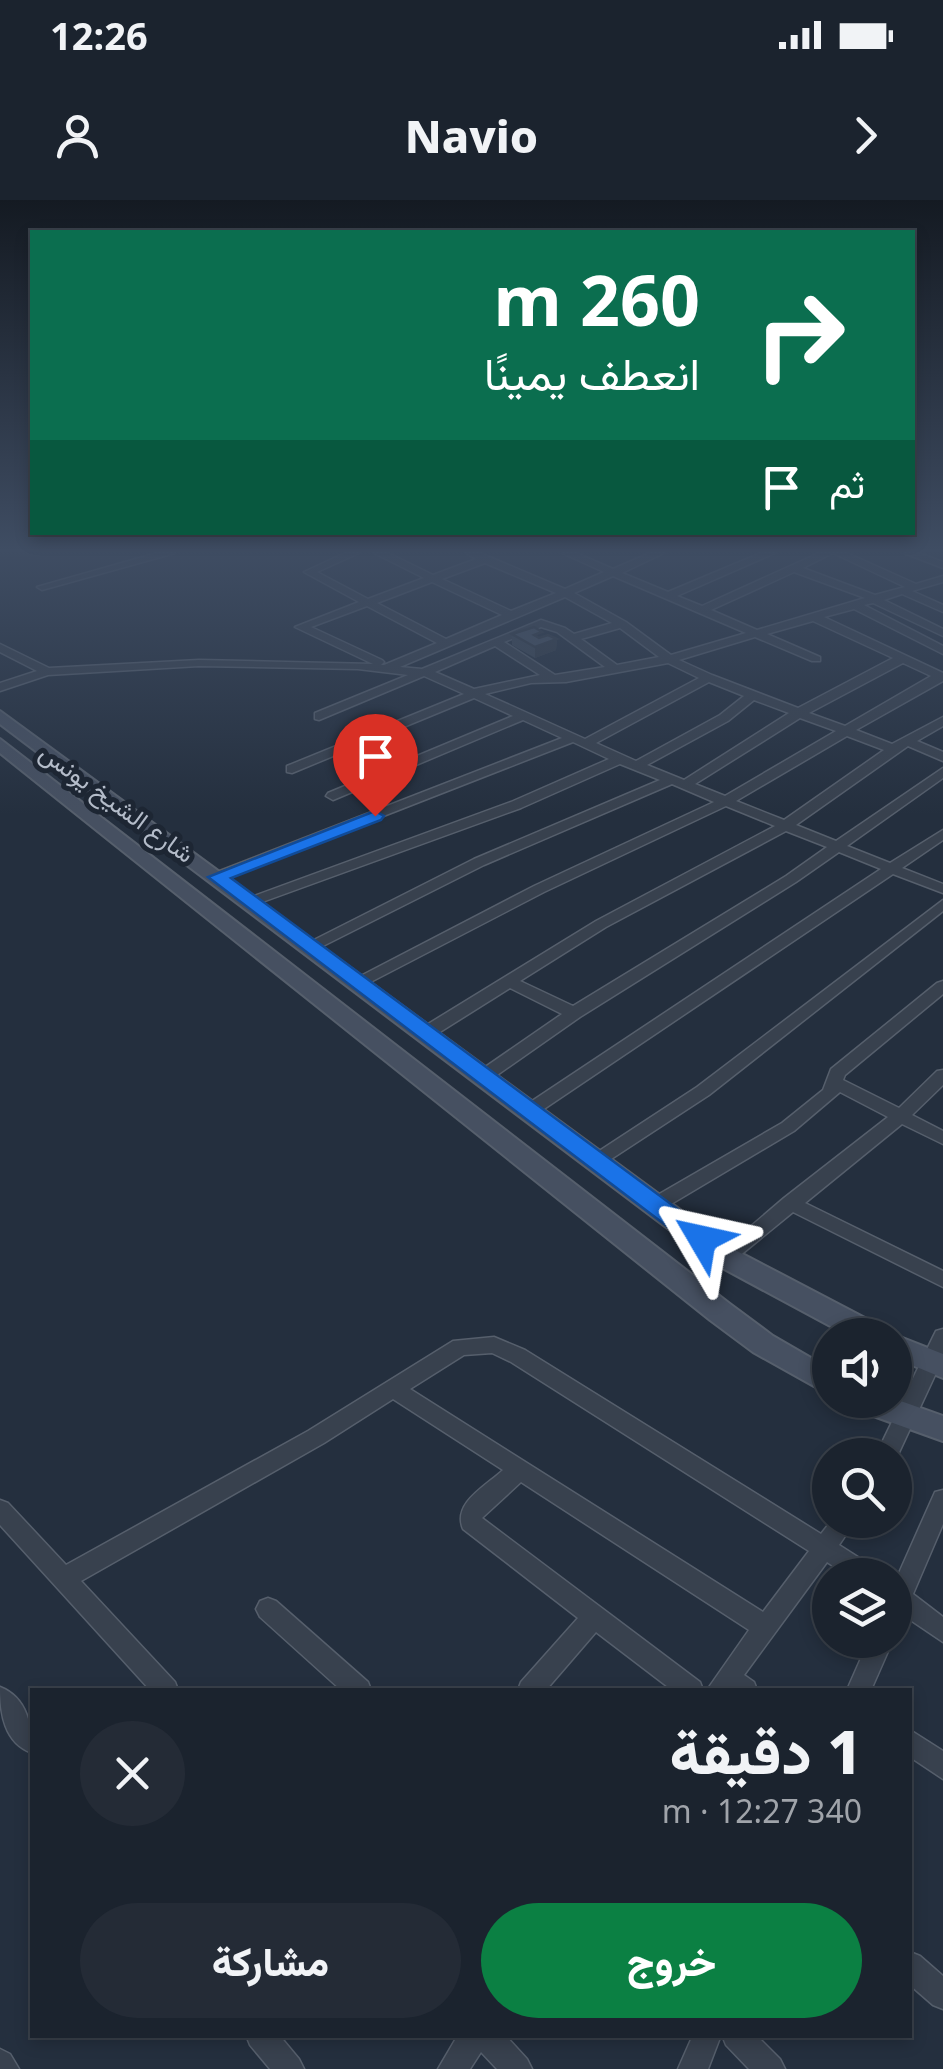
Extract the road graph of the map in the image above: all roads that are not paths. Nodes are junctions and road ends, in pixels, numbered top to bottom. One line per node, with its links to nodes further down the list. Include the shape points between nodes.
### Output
1 (329, 640): 18 (street)
2 (441, 640): 11 (street)
3 (448, 640): 11 (street)
4 (500, 640): 12 (street)
5 (576, 640): 19 (street)
6 (644, 640): 15 (street)
7 (735, 640): 15 (street)
8 (772, 640): 16 (street)
9 (860, 640): 17 (street)
10 (920, 640): 14 (street)
11 (444, 642): 18 (street)
12 (496, 642): 21 (street); 24 (street)
13 (0, 647): 20 (street)
14 (943, 651)
15 (669, 659): 19 (street); 23 (street)
16 (816, 659)
17 (899, 660): 22 (street); 28 (street)
18 (388, 668): 20 (street, via 199,663); 21 (street)
19 (613, 668): 24 (street)
20 (48, 672): 25 (street)
21 (428, 673): 26 (street); 30 (street)
22 (941, 677): 33 (street)
23 (708, 678): 27 (street); 34 (street)
24 (554, 679): 26 (street)
25 (0, 687)
26 (478, 692): 31 (street); 41 (street)
27 (751, 696): 28 (street); 40 (street)
28 (797, 714): 33 (street); 43 (street)
29 (0, 716): 50 (street, شارع الشيخ يونس)
30 (318, 716)
31 (523, 716): 34 (street); 44 (street)
32 (943, 721): 35 (street)
33 (843, 730): 37 (street); 45 (street)
34 (580, 740): 39 (street); 50 (street)
35 (907, 741): 37 (street); 38 (street)
36 (0, 744): 52 (street, شارع الشيخ يونس)
37 (893, 748): 46 (street)
38 (943, 758)
39 (620, 759): 40 (street); 50 (street, via 516,805)
40 (638, 766): 43 (street)
41 (292, 769)
42 (943, 772): 48 (street)
43 (678, 782): 45 (street); 54 (street, via 450,876)
44 (334, 796)
45 (728, 800): 46 (street); 56 (street)
46 (786, 826): 48 (street); 55 (street, via 601,924)
47 (943, 834): 49 (street)
48 (836, 847): 49 (street); 58 (street)
49 (892, 870): 51 (street); 63 (street)
50 (234, 889): 52 (street); 54 (street, شارع الشيخ يونس)
51 (943, 889)
52 (204, 901): 74 (street, شارع الشيخ يونس, via 720,1312)
53 (943, 904): 66 (street, via 703,1091)
54 (311, 947): 56 (street, شارع الشيخ يونس)
55 (510, 982): 58 (street); 59 (street)
56 (359, 983): 59 (street, شارع الشيخ يونس)
57 (943, 986): 62 (street, via 836,1073)
58 (574, 1014): 61 (street)
59 (426, 1033): 61 (street, شارع الشيخ يونس)
60 (943, 1075): 64 (street)
61 (484, 1076): 63 (street, شارع الشيخ يونس)
62 (834, 1082): 64 (street); 68 (street, via 831,1093 788,1127)
63 (529, 1111): 66 (street, شارع الشيخ يونس)
64 (901, 1116): 65 (street); 67 (street)
65 (942, 1137)
66 (596, 1161): 68 (street, شارع الشيخ يونس)
67 (790, 1203): 69 (street); 70 (street)
68 (654, 1205): 69 (street, شارع الشيخ يونس)
69 (725, 1256): 71 (street, شارع الشيخ يونس)
70 (943, 1280)
71 (840, 1318)
72 (912, 1349): 73 (street)
73 (939, 1354): 76 (street)
74 (812, 1371)
75 (394, 1388): 79 (street); 84 (street, via 460,1347 494,1345); 87 (street)
76 (912, 1406)
77 (909, 1418): 78 (street)
78 (943, 1430)
79 (520, 1470): 90 (street, via 471,1512 471,1522); 91 (street)
80 (943, 1499): 86 (street)
81 (0, 1510): 82 (street)
82 (9, 1536): 87 (street)
83 (833, 1538): 84 (street)
84 (827, 1546): 85 (street); 91 (street)
85 (844, 1558)
86 (912, 1566)
87 (63, 1579): 95 (street)
88 (268, 1609): 96 (street)
89 (912, 1611): 92 (street)
90 (596, 1615): 97 (street); 98 (street)
91 (766, 1627): 94 (street)
92 (943, 1631)
93 (873, 1658): 99 (street)
94 (730, 1686)
95 (164, 1688)
96 (356, 1688)
97 (532, 1688)
98 (688, 1688)
99 (860, 1688)
100 (0, 1698): 101 (street)
101 (30, 1738)
102 (912, 1743): 103 (street)
103 (943, 1766)
104 (912, 1968): 105 (street)
105 (943, 1995)
106 (263, 2038): 111 (street)
107 (473, 2038): 112 (street)
108 (488, 2038): 113 (street)
109 (707, 2038): 114 (street)
110 (739, 2038): 115 (street)
111 (289, 2069)
112 (453, 2069)
113 (517, 2069)
114 (692, 2069)
115 (770, 2069)

